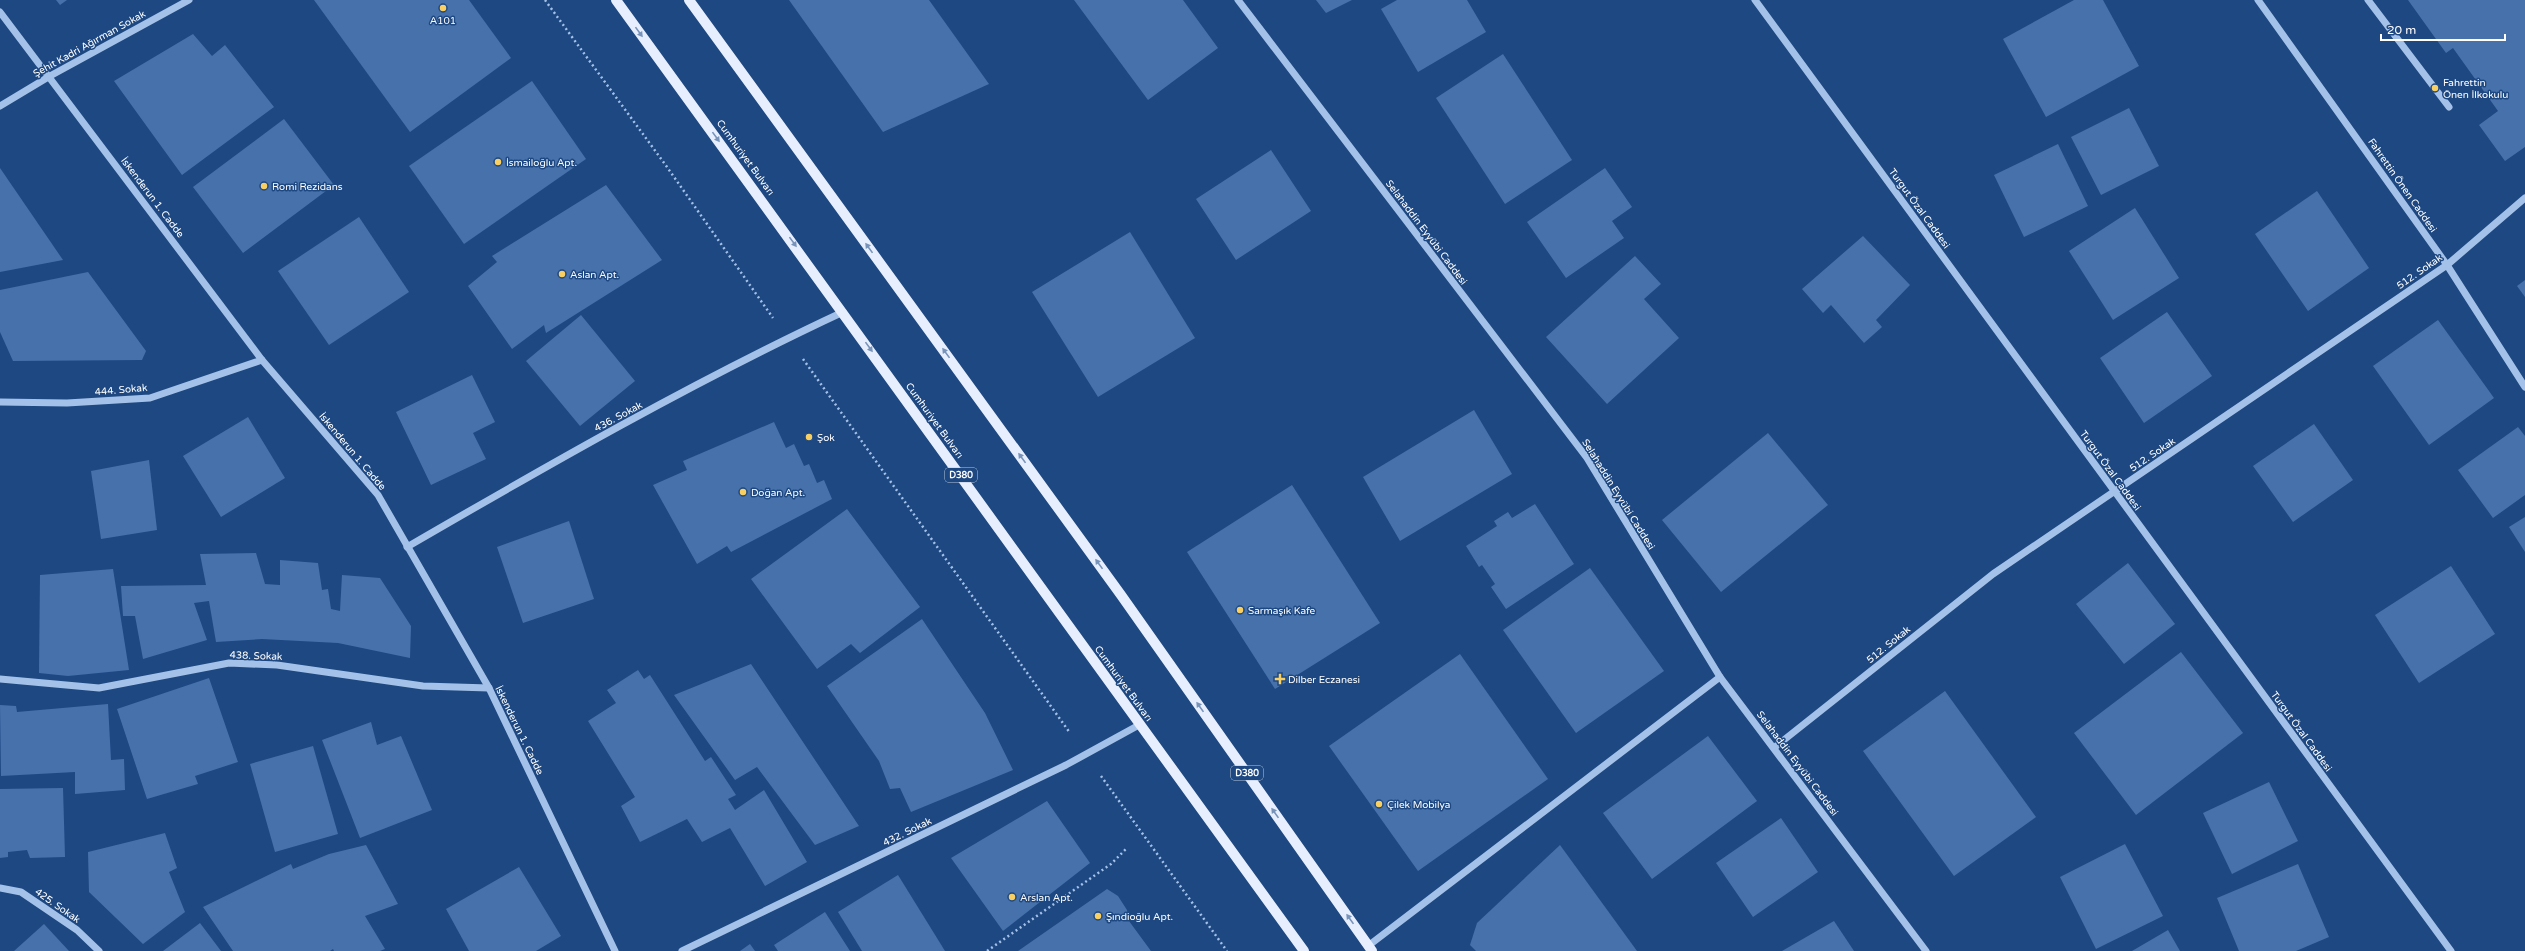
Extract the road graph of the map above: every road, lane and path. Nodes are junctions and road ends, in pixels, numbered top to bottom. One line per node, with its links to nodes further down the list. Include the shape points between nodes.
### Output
1 (189, 0): 10 (street, Şehit Kadri Ağırman Sokak)
2 (544, 0): 16 (path)
3 (616, 0): 15 (main road, Cumhuriyet Bulvarı / D380, one-way to 15)
4 (690, 0): 30 (main road, D380, one-way to 4, via 1121,595)
5 (1238, 0): 22 (street, Selahaddin Eyyübi Caddesi, via 1587,458)
6 (1755, 0): 20 (street, Turgut Özal Caddesi)
7 (2258, 0): 14 (street, Fahrettin Önen Caddesi)
8 (2368, 0): 12 (street)
9 (0, 12): 10 (street, İskenderun 1. Cadde)
10 (50, 76): 11 (street, Şehit Kadri Ağırman Sokak); 17 (street, İskenderun 1. Cadde)
11 (0, 106)
12 (2449, 107)
13 (2525, 198): 14 (street, 512. Sokak)
14 (2447, 264): 18 (street, Fahrettin Önen Caddesi); 20 (street, 512. Sokak)
15 (844, 312): 16 (street, 436. Sokak); 25 (main road, Cumhuriyet Bulvarı / D380, one-way to 25)
16 (788, 338): 21 (street, 436. Sokak, via 736,363 555,461); 27 (path)
17 (262, 360): 19 (street, 444. Sokak, via 150,398 67,403); 21 (street, İskenderun 1. Cadde, via 378,495)
18 (2525, 387)
19 (0, 402)
20 (2115, 492): 26 (street, 512. Sokak, via 1993,574); 38 (street, Turgut Özal Caddesi)
21 (407, 547): 24 (street, İskenderun 1. Cadde)
22 (1720, 677): 26 (street, Selahaddin Eyyübi Caddesi); 30 (street)
23 (0, 679): 24 (street, 438. Sokak, via 99,688 229,663 277,665 423,686)
24 (489, 688): 32 (street, İskenderun 1. Cadde)
25 (1139, 725): 27 (street, 432. Sokak); 36 (main road, Cumhuriyet Bulvarı / D380)
26 (1774, 747): 37 (street, Selahaddin Eyyübi Caddesi)
27 (1085, 754): 33 (street, 432. Sokak); 35 (path)
28 (1126, 849): 34 (path, via 1111,864)
29 (0, 888): 31 (street, 425. Sokak, via 21,892 77,930)
30 (1370, 948)
31 (99, 951)
32 (615, 951)
33 (682, 951)
34 (987, 951)
35 (1227, 951)
36 (1304, 951)
37 (1926, 951)
38 (2451, 951)

